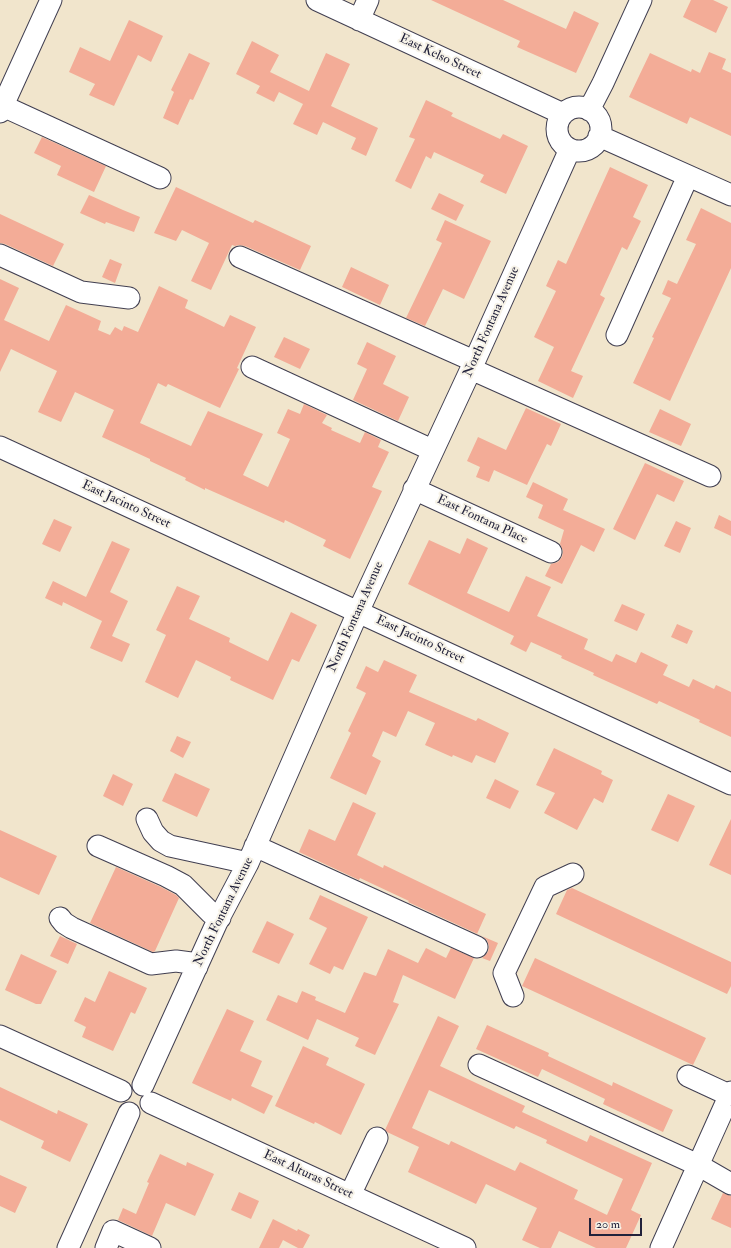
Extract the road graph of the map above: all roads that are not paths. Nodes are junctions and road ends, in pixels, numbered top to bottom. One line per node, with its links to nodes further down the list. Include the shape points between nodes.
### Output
1 (51, 0): 6 (street)
2 (317, 0): 5 (street, East Kelso Street)
3 (368, 0): 5 (street)
4 (642, 0): 7 (street)
5 (359, 20): 8 (street, East Kelso Street)
6 (1, 109): 12 (street)
7 (589, 110): 8 (street, via 576,108); 9 (street, via 599,120)
8 (563, 114): 10 (street, via 557,127 558,135 561,142)
9 (599, 136): 10 (street, via 594,146 588,150); 11 (street)
10 (570, 149): 18 (street, North Fontana Avenue)
11 (688, 176): 13 (street); 17 (street)
12 (160, 178)
13 (731, 196)
14 (0, 254): 16 (street, via 82,292)
15 (240, 257): 18 (street)
16 (129, 298)
17 (617, 335)
18 (472, 365): 21 (street, North Fontana Avenue); 22 (street)
19 (252, 367): 21 (street)
20 (0, 447): 25 (street, East Jacinto Street)
21 (432, 450): 23 (street, North Fontana Avenue)
22 (710, 476)
23 (414, 489): 24 (street, East Fontana Place); 25 (street, North Fontana Avenue)
24 (550, 552)
25 (358, 612): 26 (street, East Jacinto Street); 29 (street, North Fontana Avenue)
26 (731, 784)
27 (147, 819): 29 (street, via 153,832 170,846)
28 (98, 846): 32 (street, via 183,885 211,913)
29 (252, 854): 32 (street, North Fontana Avenue); 33 (street)
30 (573, 874): 35 (street, via 545,887 504,973)
31 (60, 918): 34 (street, via 72,928 151,964 176,961 191,963)
32 (220, 918): 34 (street, North Fontana Avenue)
33 (477, 947)
34 (197, 967): 41 (street, North Fontana Avenue)
35 (513, 996)
36 (0, 1036): 39 (street)
37 (479, 1065): 44 (street)
38 (688, 1076): 40 (street)
39 (121, 1091): 41 (street, via 124,1086 139,1083); 42 (street, via 120,1102)
40 (730, 1093): 44 (street)
41 (147, 1094): 42 (street, via 146,1110 136,1114); 46 (street, East Alturas Street)
42 (129, 1112): 47 (street)
43 (377, 1138): 46 (street)
44 (698, 1165): 45 (street); 52 (street)
45 (731, 1184)
46 (350, 1195): 51 (street, East Alturas Street)
47 (77, 1228): 48 (street); 49 (street)
48 (107, 1245): 50 (street, via 113,1231)
49 (68, 1248)
50 (150, 1248)
51 (465, 1248)
52 (660, 1248)

